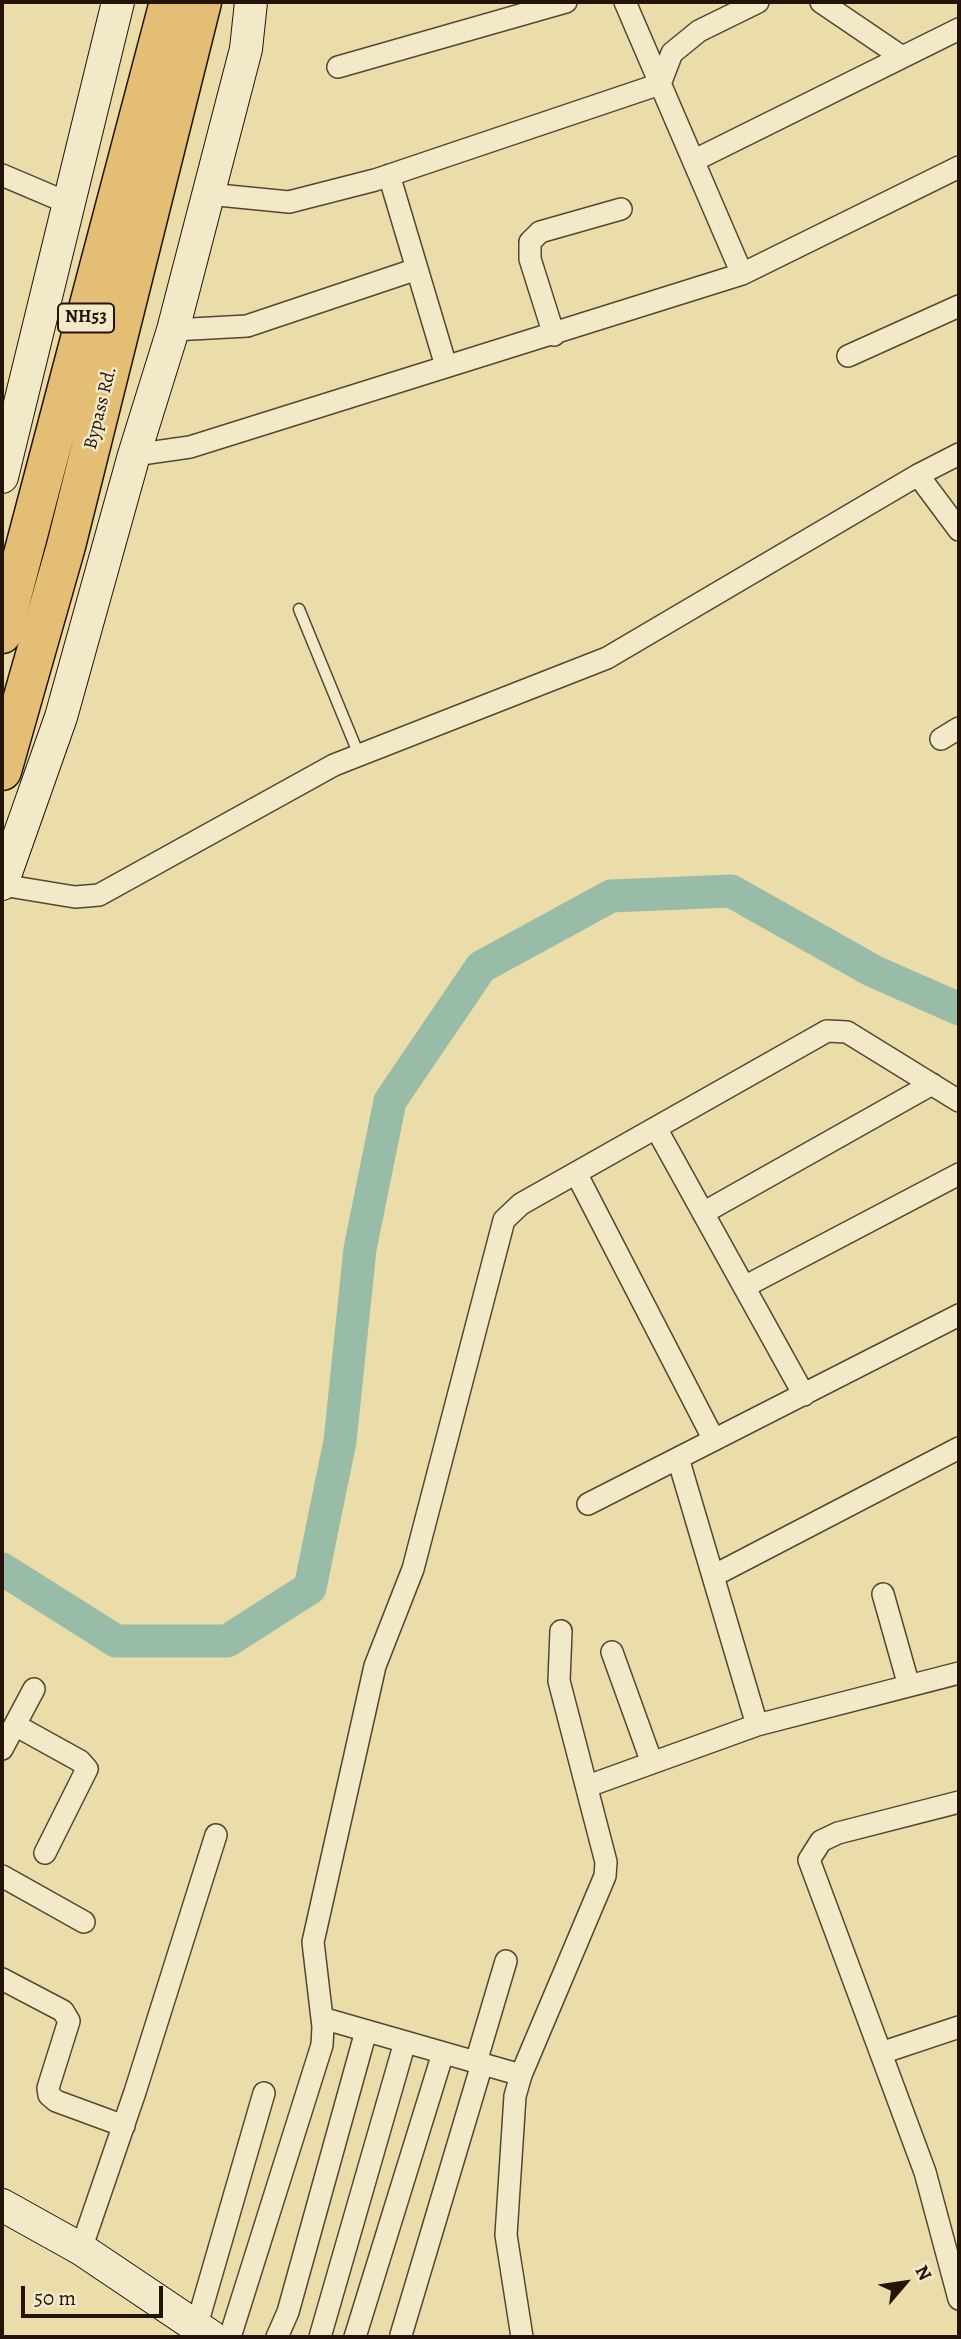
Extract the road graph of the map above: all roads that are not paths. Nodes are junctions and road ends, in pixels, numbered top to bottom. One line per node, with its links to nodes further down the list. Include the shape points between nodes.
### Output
1 (118, 2): 18 (street)
2 (169, 2): 32 (highway, Bypass Rd. / NH53)
3 (202, 2): 33 (highway, Bypass Rd.)
4 (251, 2): 17 (street, via 246,49)
5 (566, 2): 11 (street)
6 (625, 2): 12 (street)
7 (758, 2): 12 (street, via 699,31 672,53)
8 (821, 2): 10 (street)
9 (959, 29): 10 (street)
10 (902, 57): 13 (street)
11 (338, 67)
12 (660, 84): 13 (street); 16 (street)
13 (695, 160): 21 (street)
14 (959, 167): 21 (street)
15 (2, 175): 18 (street)
16 (389, 175): 17 (street, via 289,202); 20 (street)
17 (208, 194): 23 (street)
18 (68, 203): 30 (street)
19 (621, 209): 24 (street, via 540,232 530,242 530,259)
20 (417, 269): 23 (street, via 247,326); 26 (street)
21 (742, 274): 24 (street)
22 (959, 306): 25 (street)
23 (173, 330): 27 (street)
24 (554, 335): 26 (street)
25 (848, 356)
26 (446, 366): 27 (street, via 190,447)
27 (134, 454): 38 (street, via 61,717)
28 (959, 454): 29 (street)
29 (918, 475): 31 (street); 36 (street, via 607,658)
30 (2, 477)
31 (959, 530)
32 (30, 531): 33 (highway); 35 (highway, Bypass Rd. / NH53)
33 (66, 546): 37 (highway, Bypass Rd.)
34 (299, 609): 36 (lane)
35 (2, 634)
36 (359, 755): 38 (street, via 99,895 75,897)
37 (2, 771)
38 (2, 885)
39 (932, 1084): 40 (street); 41 (street, via 847,1032 827,1031); 44 (street)
40 (959, 1101)
41 (656, 1128): 42 (street); 44 (street)
42 (576, 1173): 48 (street); 71 (street, via 511,1210 504,1220 413,1569 374,1666 313,1942)
43 (959, 1174): 45 (street)
44 (703, 1213): 45 (street)
45 (744, 1287): 47 (street)
46 (959, 1315): 47 (street)
47 (804, 1395): 48 (street)
48 (714, 1440): 50 (street)
49 (959, 1448): 52 (street)
50 (678, 1458): 51 (street); 52 (street)
51 (588, 1504)
52 (713, 1576): 60 (street)
53 (883, 1594): 57 (street)
54 (561, 1631): 63 (street, via 559,1681)
55 (612, 1652): 62 (street)
56 (959, 1674): 57 (street)
57 (909, 1686): 60 (street)
58 (34, 1689): 59 (street)
59 (15, 1725): 61 (street); 66 (street, via 87,1769)
60 (757, 1726): 62 (street)
61 (2, 1749)
62 (652, 1763): 63 (street)
63 (588, 1786): 78 (street, via 604,1846 605,1876)
64 (959, 1802): 76 (street, via 838,1833 821,1841 809,1860)
65 (216, 1835): 80 (street)
66 (45, 1853)
67 (2, 1876): 68 (street)
68 (84, 1923)
69 (506, 1961): 77 (street)
70 (2, 1979): 80 (street, via 63,2011 69,2021 49,2095)
71 (322, 2018): 73 (street); 86 (street, via 322,2045)
72 (959, 2027): 76 (street)
73 (366, 2031): 74 (street); 87 (street, via 288,2312)
74 (405, 2042): 75 (street); 88 (street)
75 (443, 2053): 77 (street); 89 (street)
76 (881, 2053): 83 (street, via 925,2172)
77 (479, 2063): 78 (street); 85 (street)
78 (521, 2075): 90 (street, via 512,2116 505,2208)
79 (264, 2093): 84 (street)
80 (124, 2126): 82 (street)
81 (2, 2205): 82 (street)
82 (64, 2239): 84 (street)
83 (959, 2297)
84 (204, 2333)
85 (401, 2335)
86 (230, 2337)
87 (276, 2337)
88 (320, 2337)
89 (355, 2337)
90 (522, 2337)

